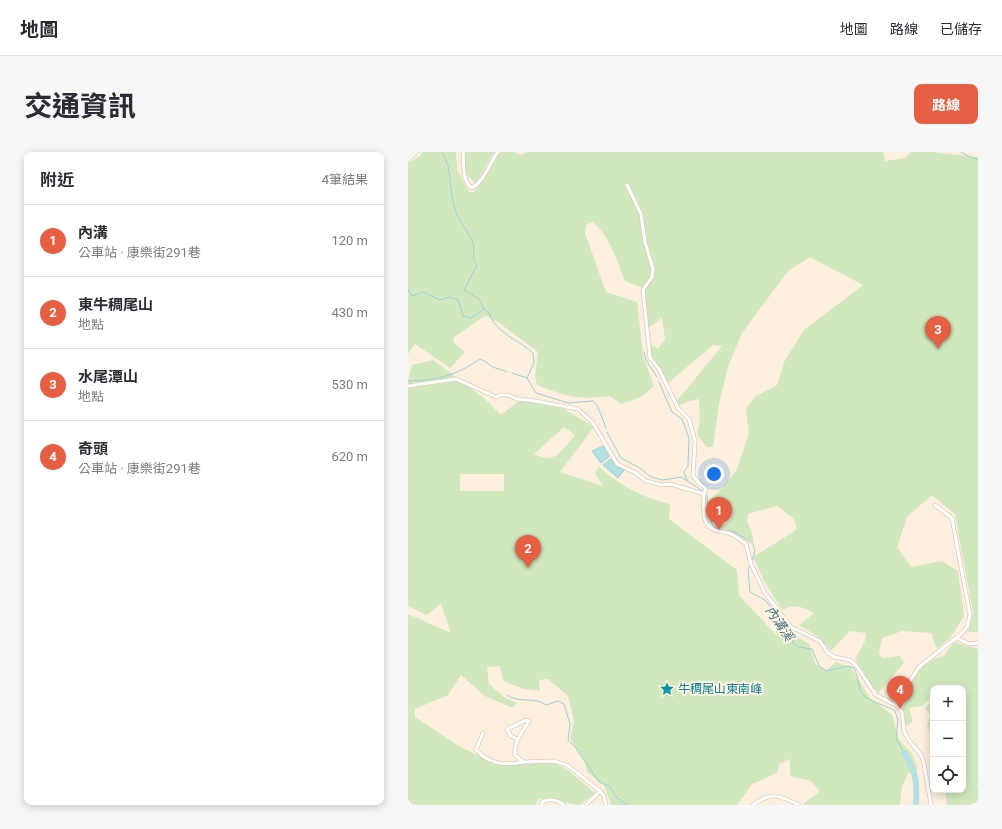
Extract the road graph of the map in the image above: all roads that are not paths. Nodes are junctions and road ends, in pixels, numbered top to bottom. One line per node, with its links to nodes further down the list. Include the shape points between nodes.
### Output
1 (416, 152): 4 (street)
2 (463, 152): 3 (street, via 465,178 472,188 479,184 490,161)
3 (498, 152)
4 (408, 160)
5 (627, 185): 7 (street, via 640,214 653,269 652,277 643,290 650,358 659,369 678,408 689,419 695,441 693,476 706,488)
6 (408, 386): 7 (street, via 456,379 496,397 501,394 508,395 517,399 578,409 593,424 617,464 646,481 670,484)
7 (704, 494): 11 (street, via 704,517 708,526 746,544 759,581 769,599 791,627 820,641 834,657 850,660 876,696)
8 (936, 505): 9 (street, via 952,518 970,615 967,627)
9 (957, 638): 10 (street, via 969,644); 11 (street, via 919,667)
10 (978, 643)
11 (897, 706): 22 (street, via 902,712 904,731 908,740 921,755 928,776)
12 (483, 733): 14 (street, via 476,750 482,756 496,762)
13 (517, 739): 13 (street, via 524,731 529,721 507,729 511,736); 14 (street, via 515,755)
14 (523, 762): 15 (street, via 553,761 567,765)
15 (600, 791): 18 (street); 19 (street)
16 (542, 805): 17 (street, via 544,800 553,800)
17 (564, 805)
18 (586, 805)
19 (606, 805)
20 (753, 805): 21 (street, via 772,795)
21 (799, 805)
22 (931, 805)

